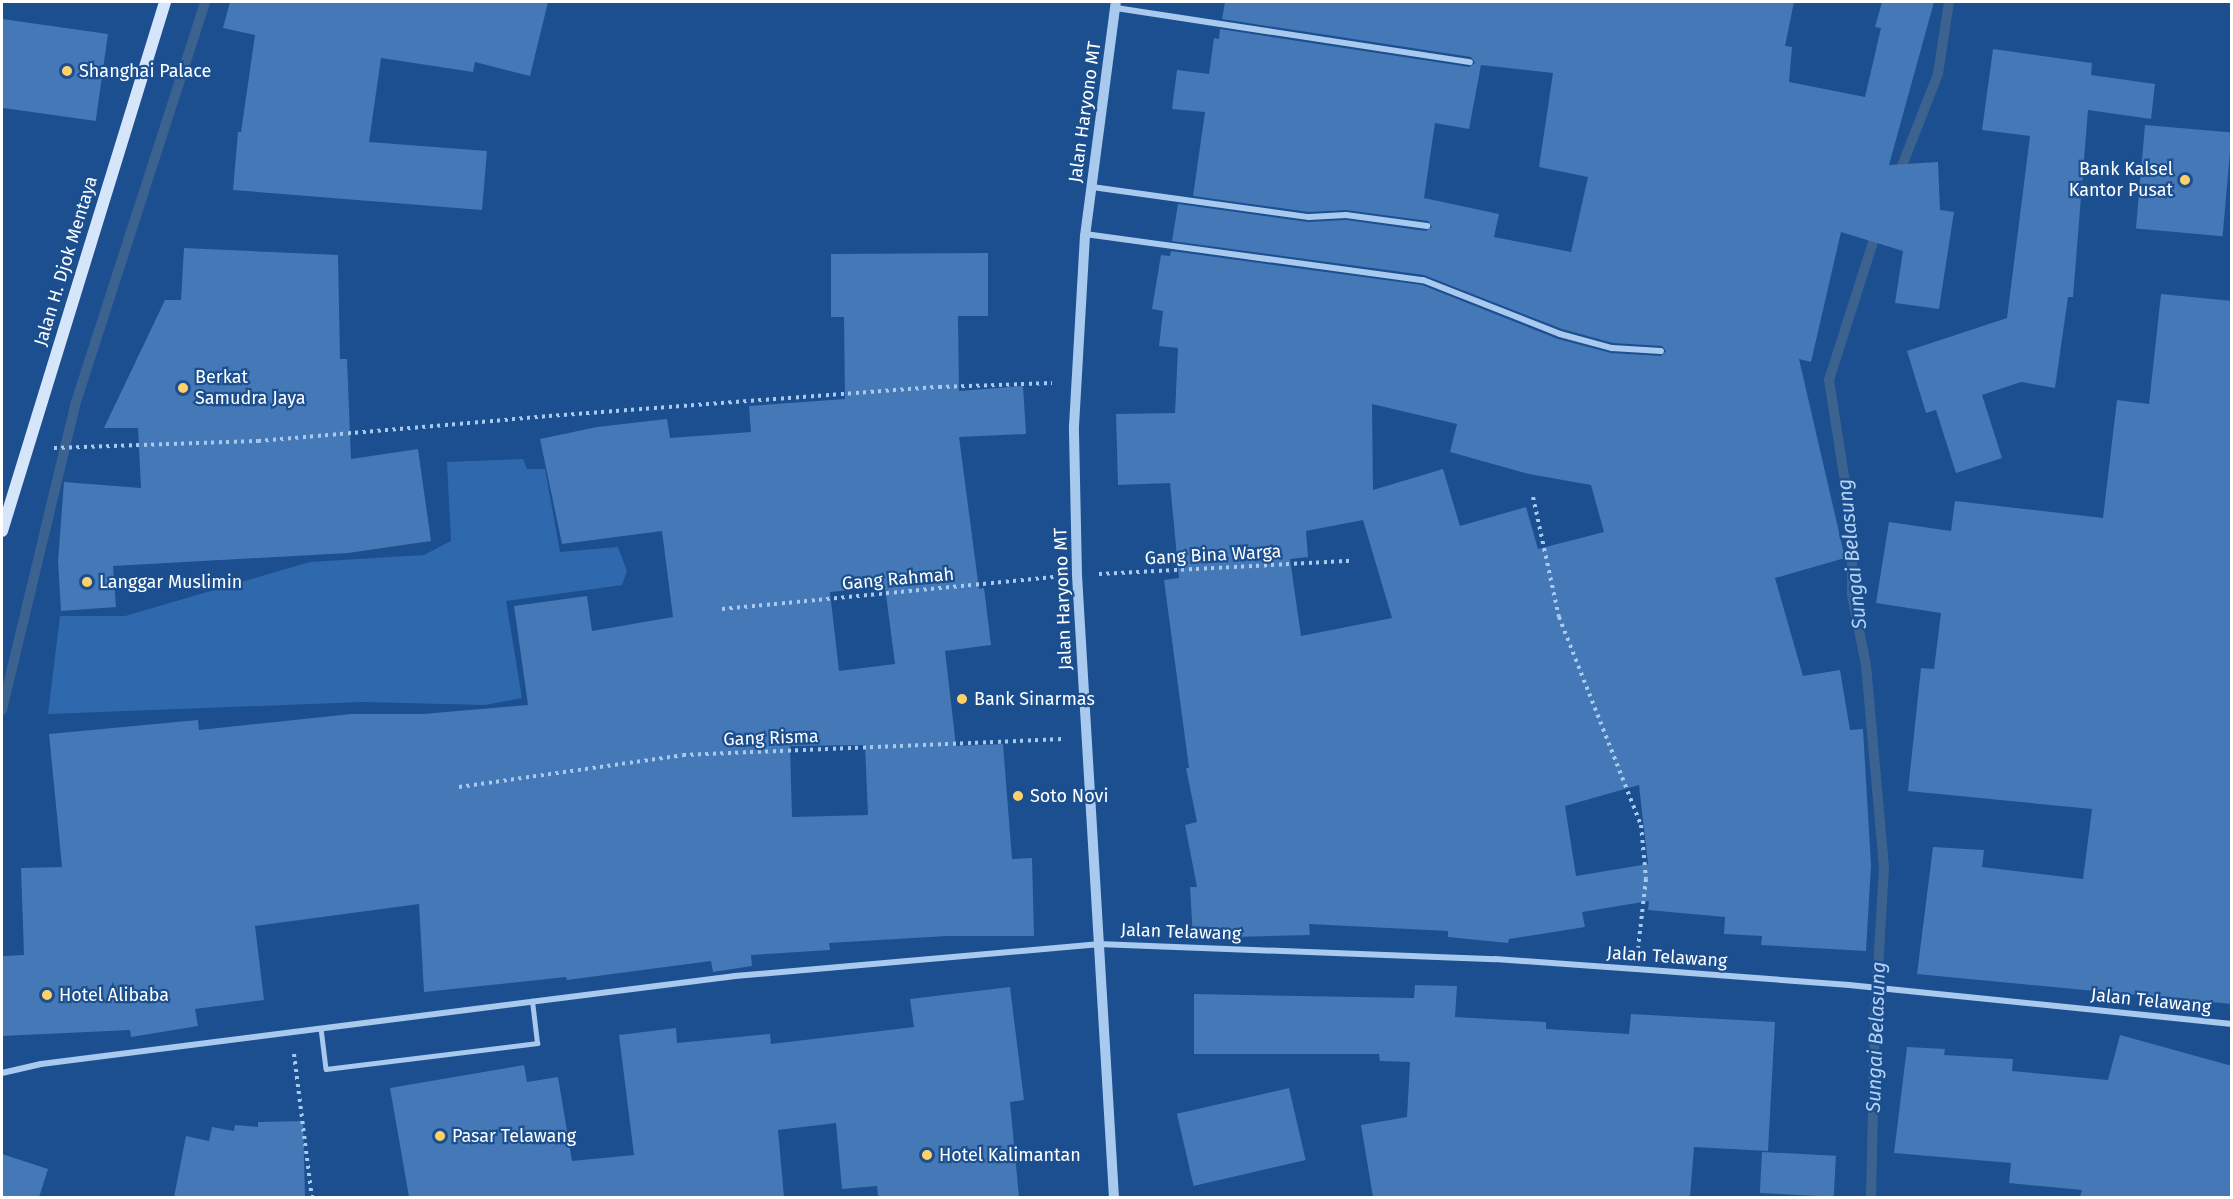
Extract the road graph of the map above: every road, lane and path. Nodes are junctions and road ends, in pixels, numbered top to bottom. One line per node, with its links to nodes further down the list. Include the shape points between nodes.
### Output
1 (165, 2): 9 (main road, Jalan H. Djok Mentaya)
2 (1116, 5): 3 (street); 4 (street, Jalan Haryono MT)
3 (1470, 62)
4 (1092, 187): 5 (street, via 1309,217 1346,215); 6 (street, Jalan Haryono MT)
5 (1427, 226)
6 (1085, 234): 7 (street, via 1423,280 1560,333 1612,348); 8 (street, Jalan Haryono MT)
7 (1661, 351)
8 (1076, 383): 9 (path, via 939,387 258,441); 13 (street, Jalan Haryono MT)
9 (27, 449): 11 (main road, Jalan H. Djok Mentaya)
10 (1533, 496): 18 (path, via 1559,617 1641,825 1646,879)
11 (2, 531)
12 (1351, 561): 13 (path, Gang Bina Warga)
13 (1077, 575): 14 (path, Gang Rahmah); 15 (street, Jalan Haryono MT)
14 (722, 609)
15 (1086, 738): 16 (path, Gang Risma, via 683,755); 17 (street, Jalan Haryono MT)
16 (459, 787)
17 (1098, 944): 18 (street, Jalan Telawang); 19 (street, Jalan Telawang, via 735,976); 25 (street, Jalan Haryono MT)
18 (1636, 969): 20 (street, Jalan Telawang, via 1849,985)
19 (532, 1001): 21 (street, Jalan Telawang); 21 (lane, via 537,1043 326,1069)
20 (2232, 1024)
21 (321, 1028): 22 (street, Jalan Telawang)
22 (291, 1032): 23 (street, Jalan Telawang, via 41,1064); 24 (path)
23 (2, 1073)
24 (312, 1197)
25 (1114, 1197)

